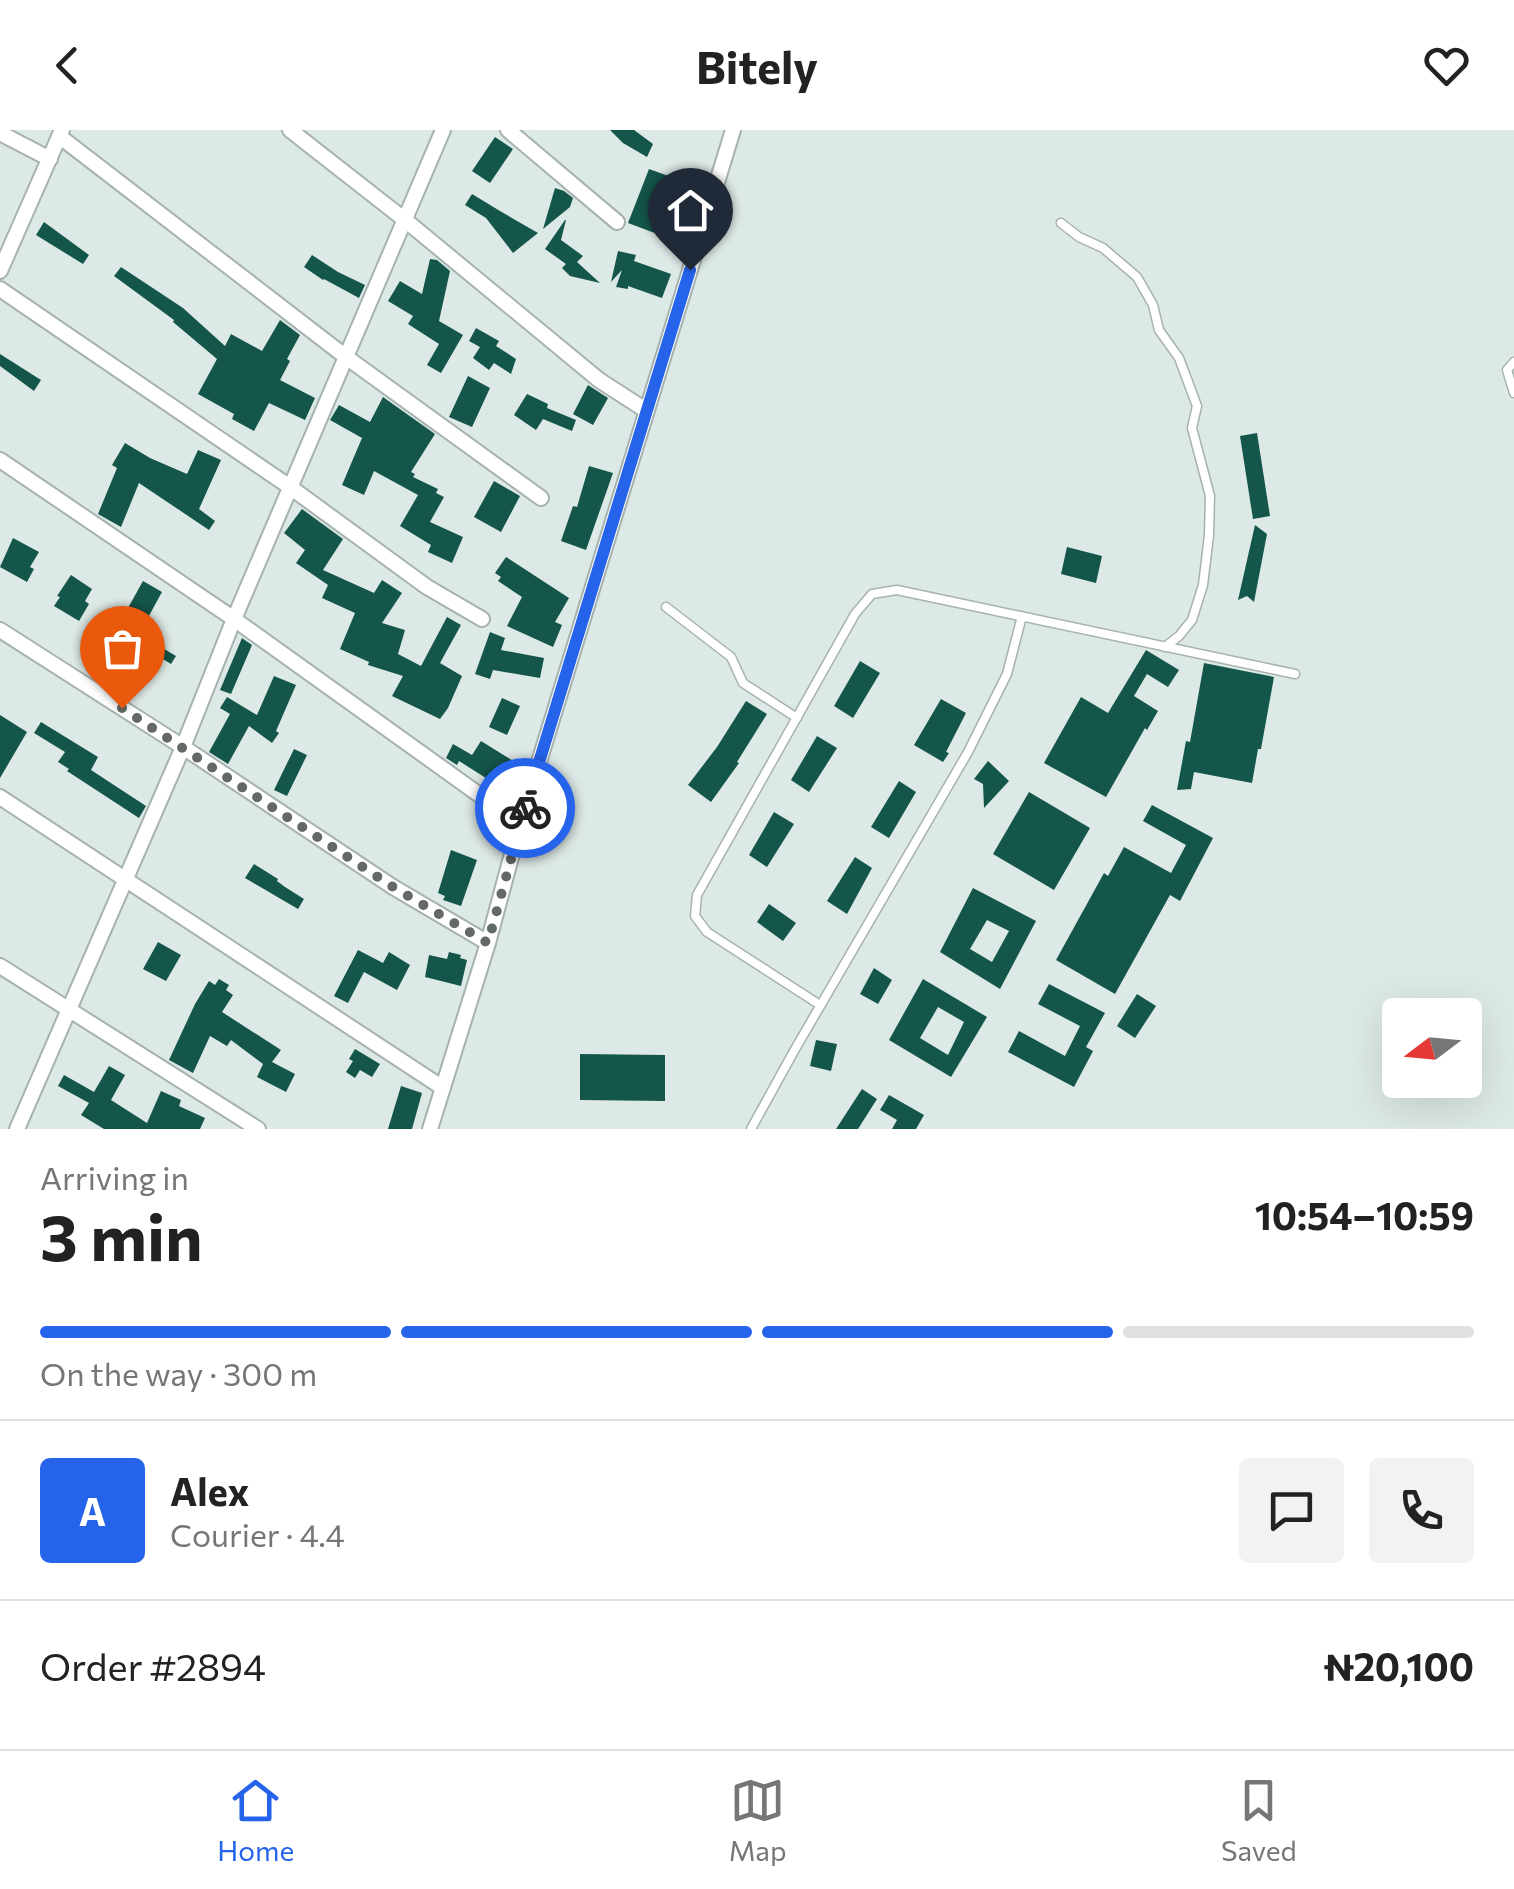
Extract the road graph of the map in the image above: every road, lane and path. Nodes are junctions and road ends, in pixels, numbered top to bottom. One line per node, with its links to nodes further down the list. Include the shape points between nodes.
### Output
1 (290, 130): 8 (street)
2 (443, 130): 8 (street)
3 (508, 130): 9 (street)
4 (733, 130): 16 (street)
5 (0, 133): 7 (street)
6 (61, 133): 7 (street); 13 (street)
7 (50, 158): 11 (street)
8 (405, 220): 13 (street); 16 (street, via 598,380)
9 (617, 222)
10 (1061, 223): 25 (lane, via 1138,277 1197,406 1192,428 1210,496 1203,585 1192,620)
11 (0, 270)
12 (0, 289): 18 (street)
13 (346, 357): 18 (street); 19 (street)
14 (1514, 362): 15 (lane, via 1507,370)
15 (1514, 392)
16 (647, 411): 30 (street)
17 (0, 460): 22 (street)
18 (290, 488): 22 (street); 23 (street)
19 (541, 498)
20 (666, 606): 27 (lane, via 731,656 743,683)
21 (1022, 616): 25 (lane); 27 (lane, via 897,590 872,594); 34 (lane, via 1007,674 968,752)
22 (234, 619): 28 (street); 30 (street)
23 (482, 619)
24 (0, 630): 28 (street)
25 (1165, 647): 26 (lane)
26 (1296, 674)
27 (797, 718): 34 (lane, via 698,895 696,916 707,932)
28 (184, 747): 31 (street); 32 (street)
29 (0, 797): 31 (street)
30 (520, 824): 32 (street)
31 (127, 878): 35 (street); 36 (street)
32 (488, 943): 36 (street)
33 (0, 966): 35 (street)
34 (820, 1005): 40 (lane)
35 (69, 1011): 37 (street); 38 (street)
36 (443, 1088): 39 (street)
37 (16, 1129)
38 (258, 1129)
39 (430, 1129)
40 (751, 1129)

